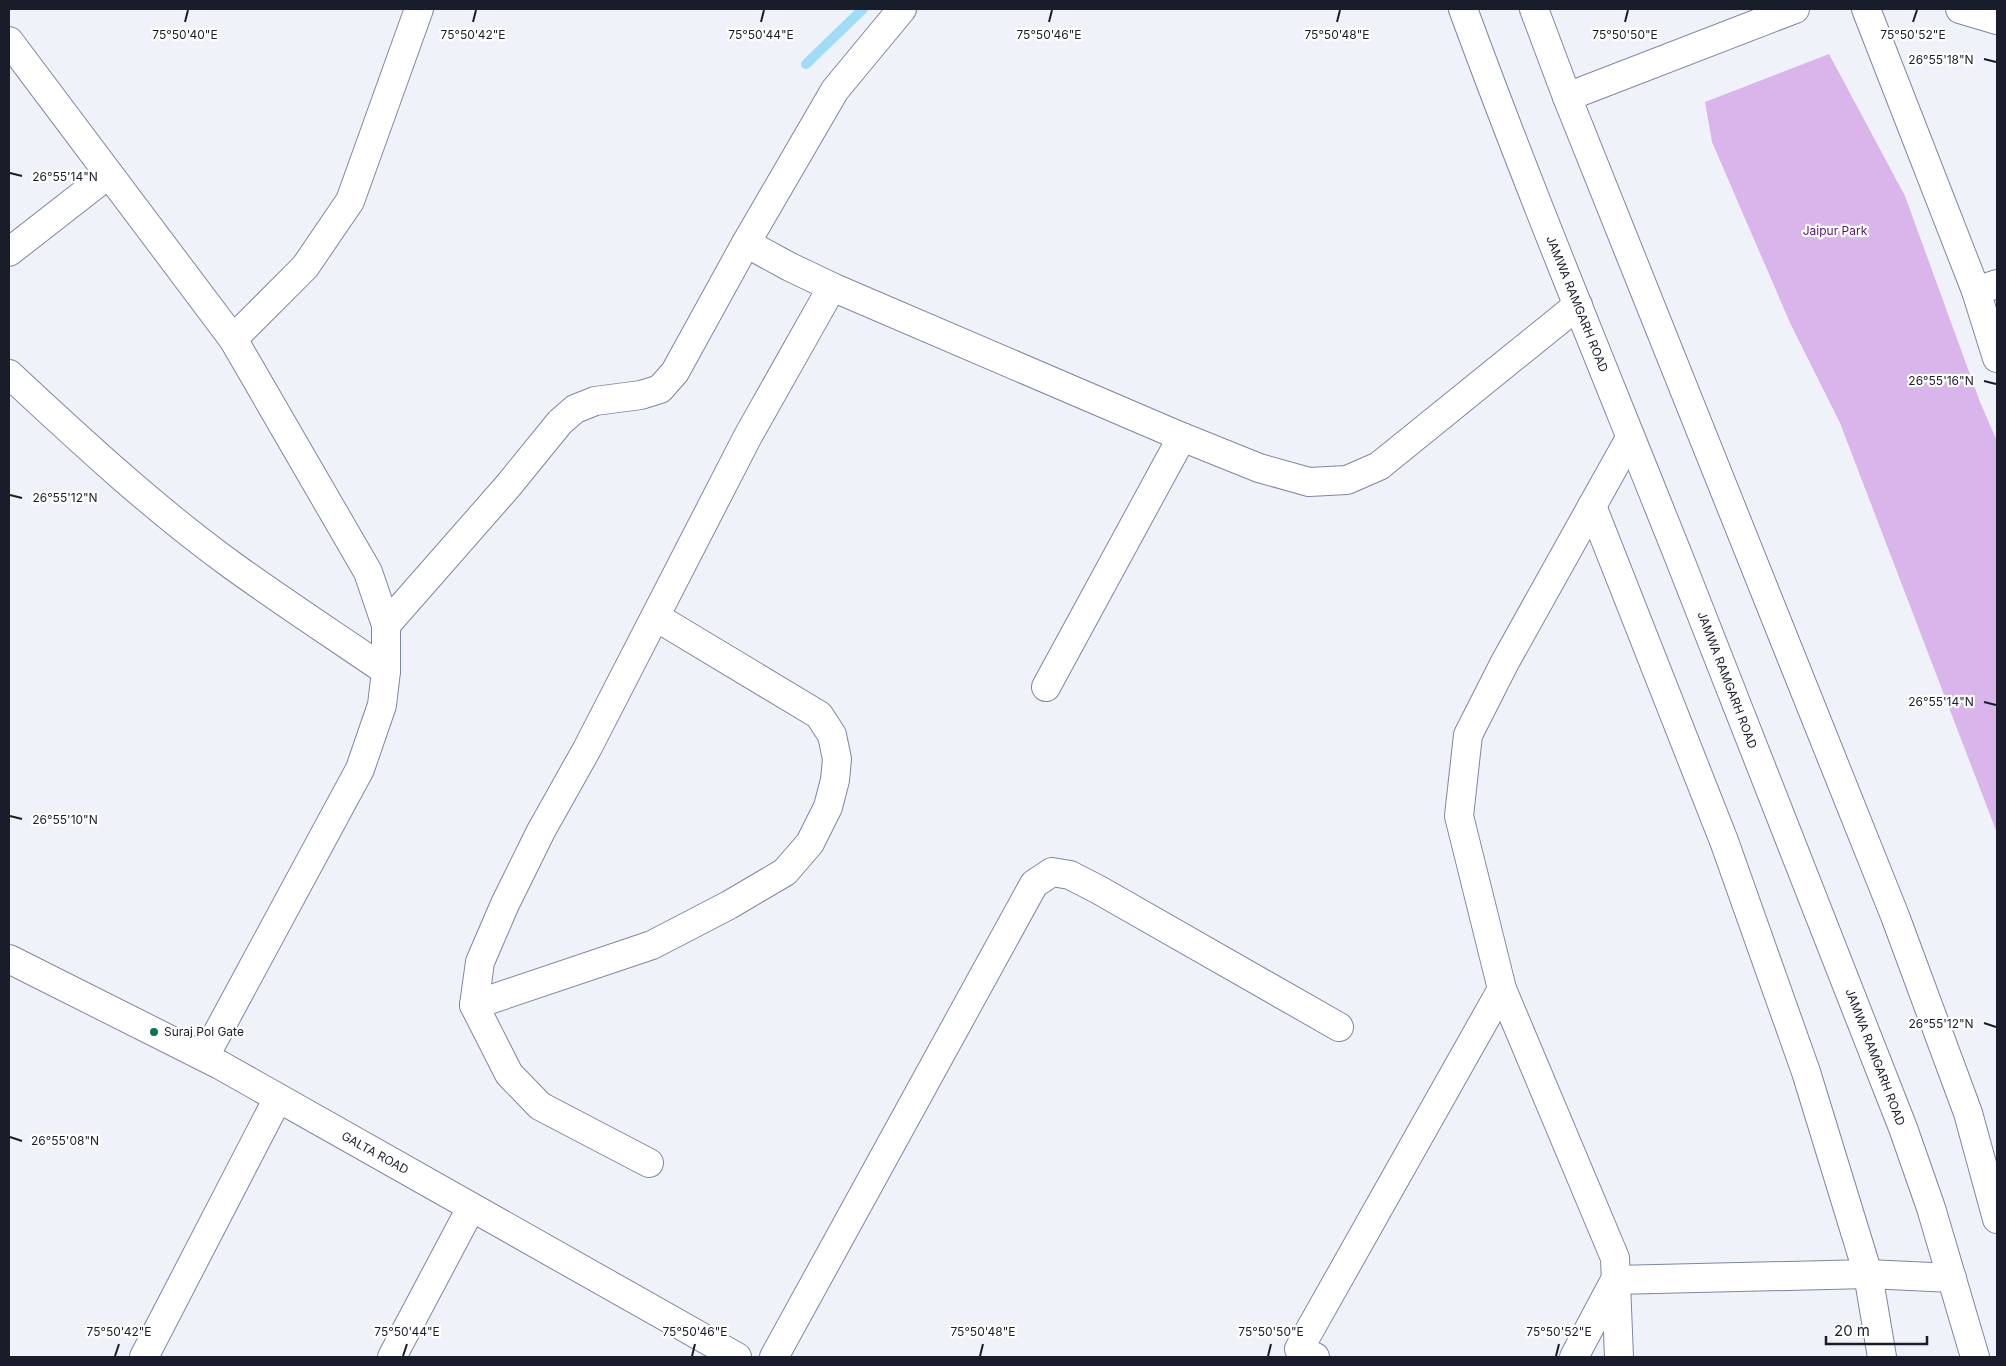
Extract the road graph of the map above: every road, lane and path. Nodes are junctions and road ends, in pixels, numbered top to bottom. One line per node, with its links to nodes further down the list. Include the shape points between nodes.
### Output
1 (419, 9): 17 (main road, via 350,202 305,267)
2 (902, 9): 12 (main road, via 835,90)
3 (1463, 9): 16 (main road, JAMWA RAMGARH ROAD)
4 (1534, 9): 10 (main road)
5 (1795, 9): 10 (main road)
6 (1866, 9): 15 (main road)
7 (1960, 9): 8 (main road)
8 (1997, 20)
9 (9, 41): 11 (main road)
10 (1567, 97): 35 (main road, via 1895,916 1968,1113)
11 (109, 174): 13 (main road); 17 (main road)
12 (746, 243): 14 (main road); 24 (main road, via 674,372 660,389 595,401 575,409 560,422)
13 (9, 252)
14 (832, 287): 20 (main road); 23 (main road, via 748,436)
15 (1986, 287): 18 (main road)
16 (1578, 305): 20 (main road, via 1379,466 1347,480 1309,482 1259,468); 21 (main road, JAMWA RAMGARH ROAD)
17 (233, 339): 24 (main road, via 368,572)
18 (1997, 358)
19 (9, 374): 25 (main road, via 159,508 233,566)
20 (1182, 437): 26 (main road)
21 (1630, 438): 22 (main road); 37 (main road, JAMWA RAMGARH ROAD, via 1903,1128)
22 (1592, 506): 28 (main road, via 1468,735 1459,816); 36 (main road, via 1757,932 1806,1072)
23 (656, 617): 29 (main road, via 541,830 505,904 480,962); 29 (main road, via 819,715 832,735 836,759 828,807 810,843 784,872 730,905 652,945)
24 (386, 625): 25 (main road)
25 (386, 670): 31 (main road, via 382,705 360,769)
26 (1046, 687)
27 (9, 959): 31 (main road, GALTA ROAD)
28 (1502, 989): 38 (main road, via 1614,1258); 39 (main road)
29 (474, 1005): 33 (main road, via 509,1074 540,1106)
30 (1339, 1027): 43 (main road, via 1099,890 1070,875 1052,872 1034,884)
31 (205, 1056): 32 (main road, GALTA ROAD)
32 (278, 1098): 34 (main road, GALTA ROAD); 40 (main road)
33 (649, 1163)
34 (472, 1208): 41 (main road); 42 (main road, GALTA ROAD)
35 (1997, 1219)
36 (1868, 1274): 37 (main road); 38 (main road); 46 (main road)
37 (1952, 1278): 47 (main road, JAMWA RAMGARH ROAD)
38 (1615, 1280): 44 (main road); 45 (main road)
39 (1303, 1355)
40 (144, 1357)
41 (392, 1357)
42 (737, 1357)
43 (774, 1357)
44 (1574, 1357)
45 (1618, 1357)
46 (1882, 1357)
47 (1974, 1357)

